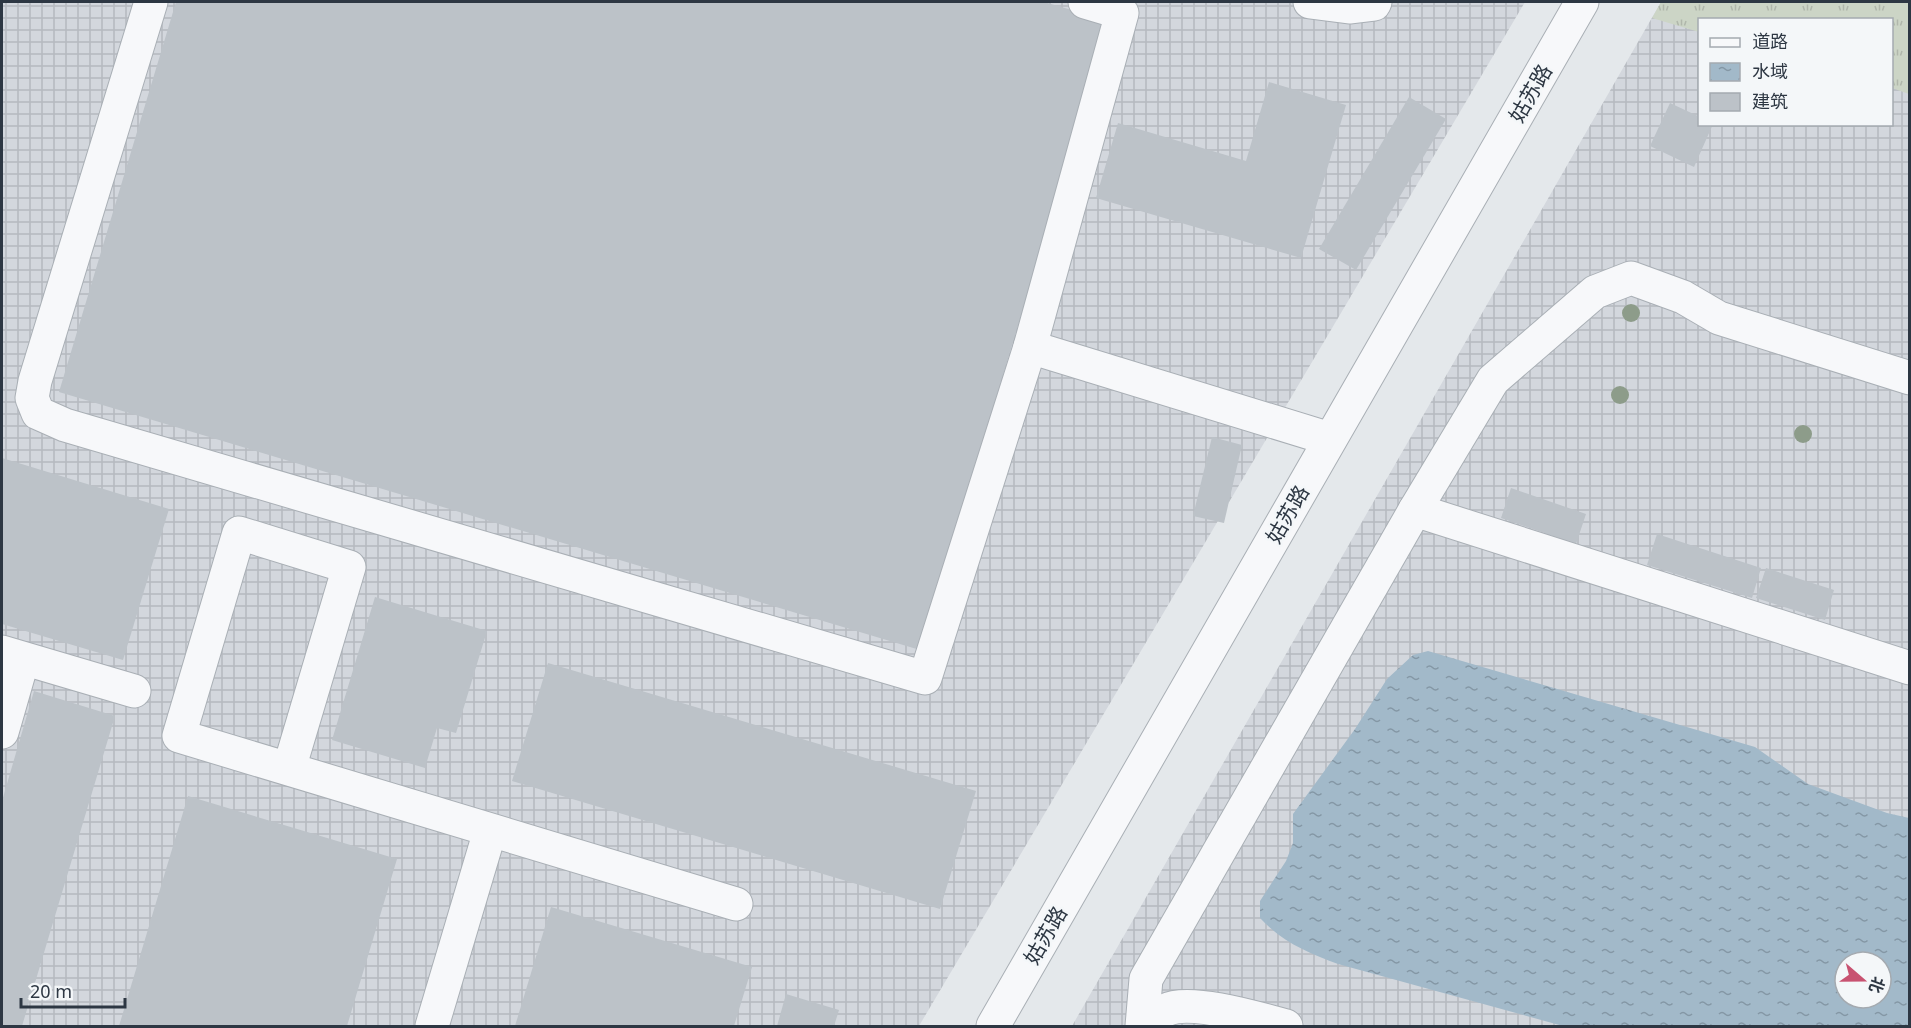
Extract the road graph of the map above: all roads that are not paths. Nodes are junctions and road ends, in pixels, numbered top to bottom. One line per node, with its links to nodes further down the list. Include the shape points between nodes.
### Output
1 (151, 2): 6 (street, via 35,381 32,398 39,413 65,425 925,678)
2 (1085, 2): 6 (street, via 1122,13)
3 (1310, 2): 4 (street, via 1349,7)
4 (1375, 2)
5 (1582, 2): 8 (street, 姑苏路)
6 (1030, 347): 8 (street)
7 (1910, 378): 9 (street, via 1719,318 1683,297 1631,278 1595,292 1493,380)
8 (1330, 439): 18 (street, 姑苏路)
9 (1414, 510): 11 (street); 19 (street, via 1146,979)
10 (12, 656): 12 (street); 13 (street)
11 (1908, 661)
12 (134, 691)
13 (2, 732)
14 (289, 769): 14 (street, via 179,736 239,533 349,567); 15 (street)
15 (490, 831): 16 (street); 17 (street)
16 (736, 904)
17 (432, 1026)
18 (993, 1026)
19 (1143, 1026): 20 (street, via 1168,1009 1200,1007)
20 (1286, 1026)

